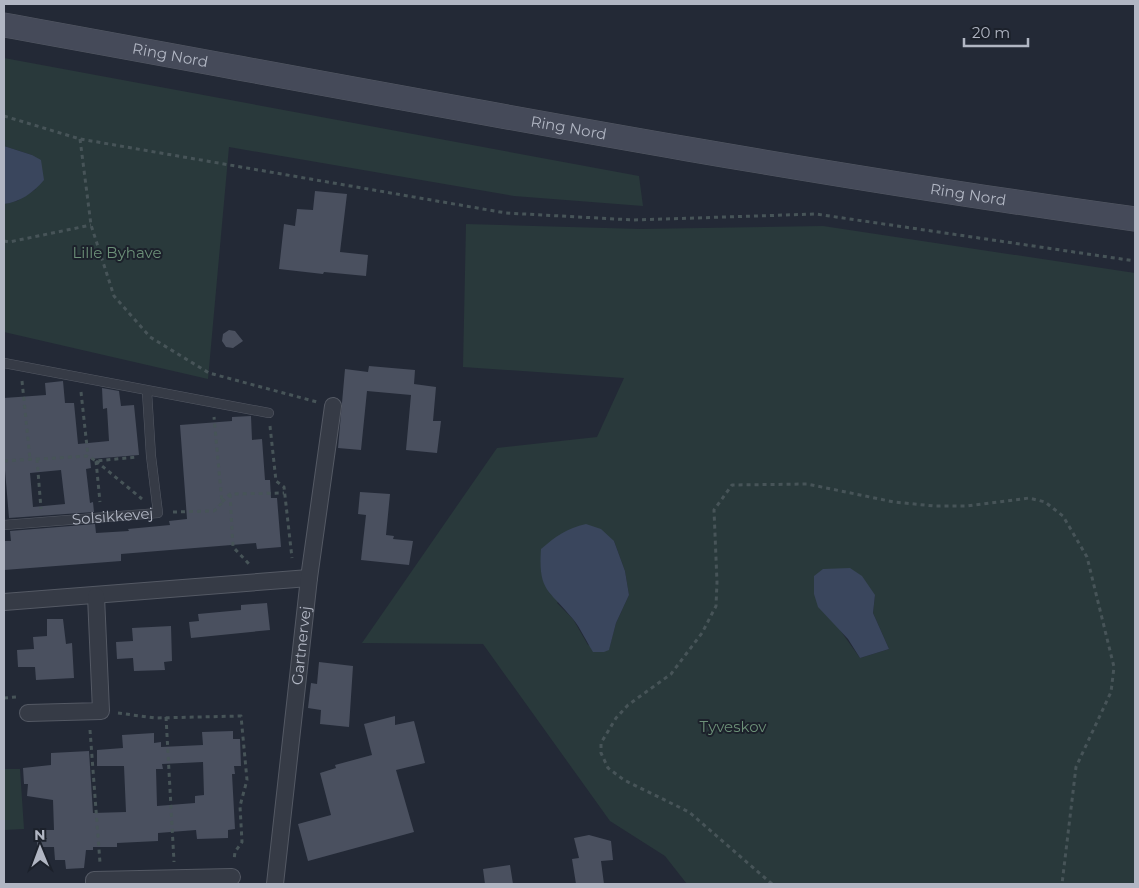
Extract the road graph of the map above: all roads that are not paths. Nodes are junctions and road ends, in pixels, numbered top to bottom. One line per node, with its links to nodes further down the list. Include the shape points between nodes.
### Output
1 (4, 25): 2 (main road, Ring Nord, via 690,150)
2 (1135, 219)
3 (4, 363): 4 (lane)
4 (147, 392): 6 (lane); 7 (lane, Solsikkevej, via 158,513)
5 (333, 406): 8 (street, Gartnervej)
6 (268, 413)
7 (4, 525)
8 (302, 579): 9 (street); 14 (street, Gartnervej)
9 (96, 596): 10 (street); 11 (street, via 95,712)
10 (4, 602)
11 (28, 713)
12 (232, 876): 13 (street)
13 (98, 882)
14 (274, 884)

